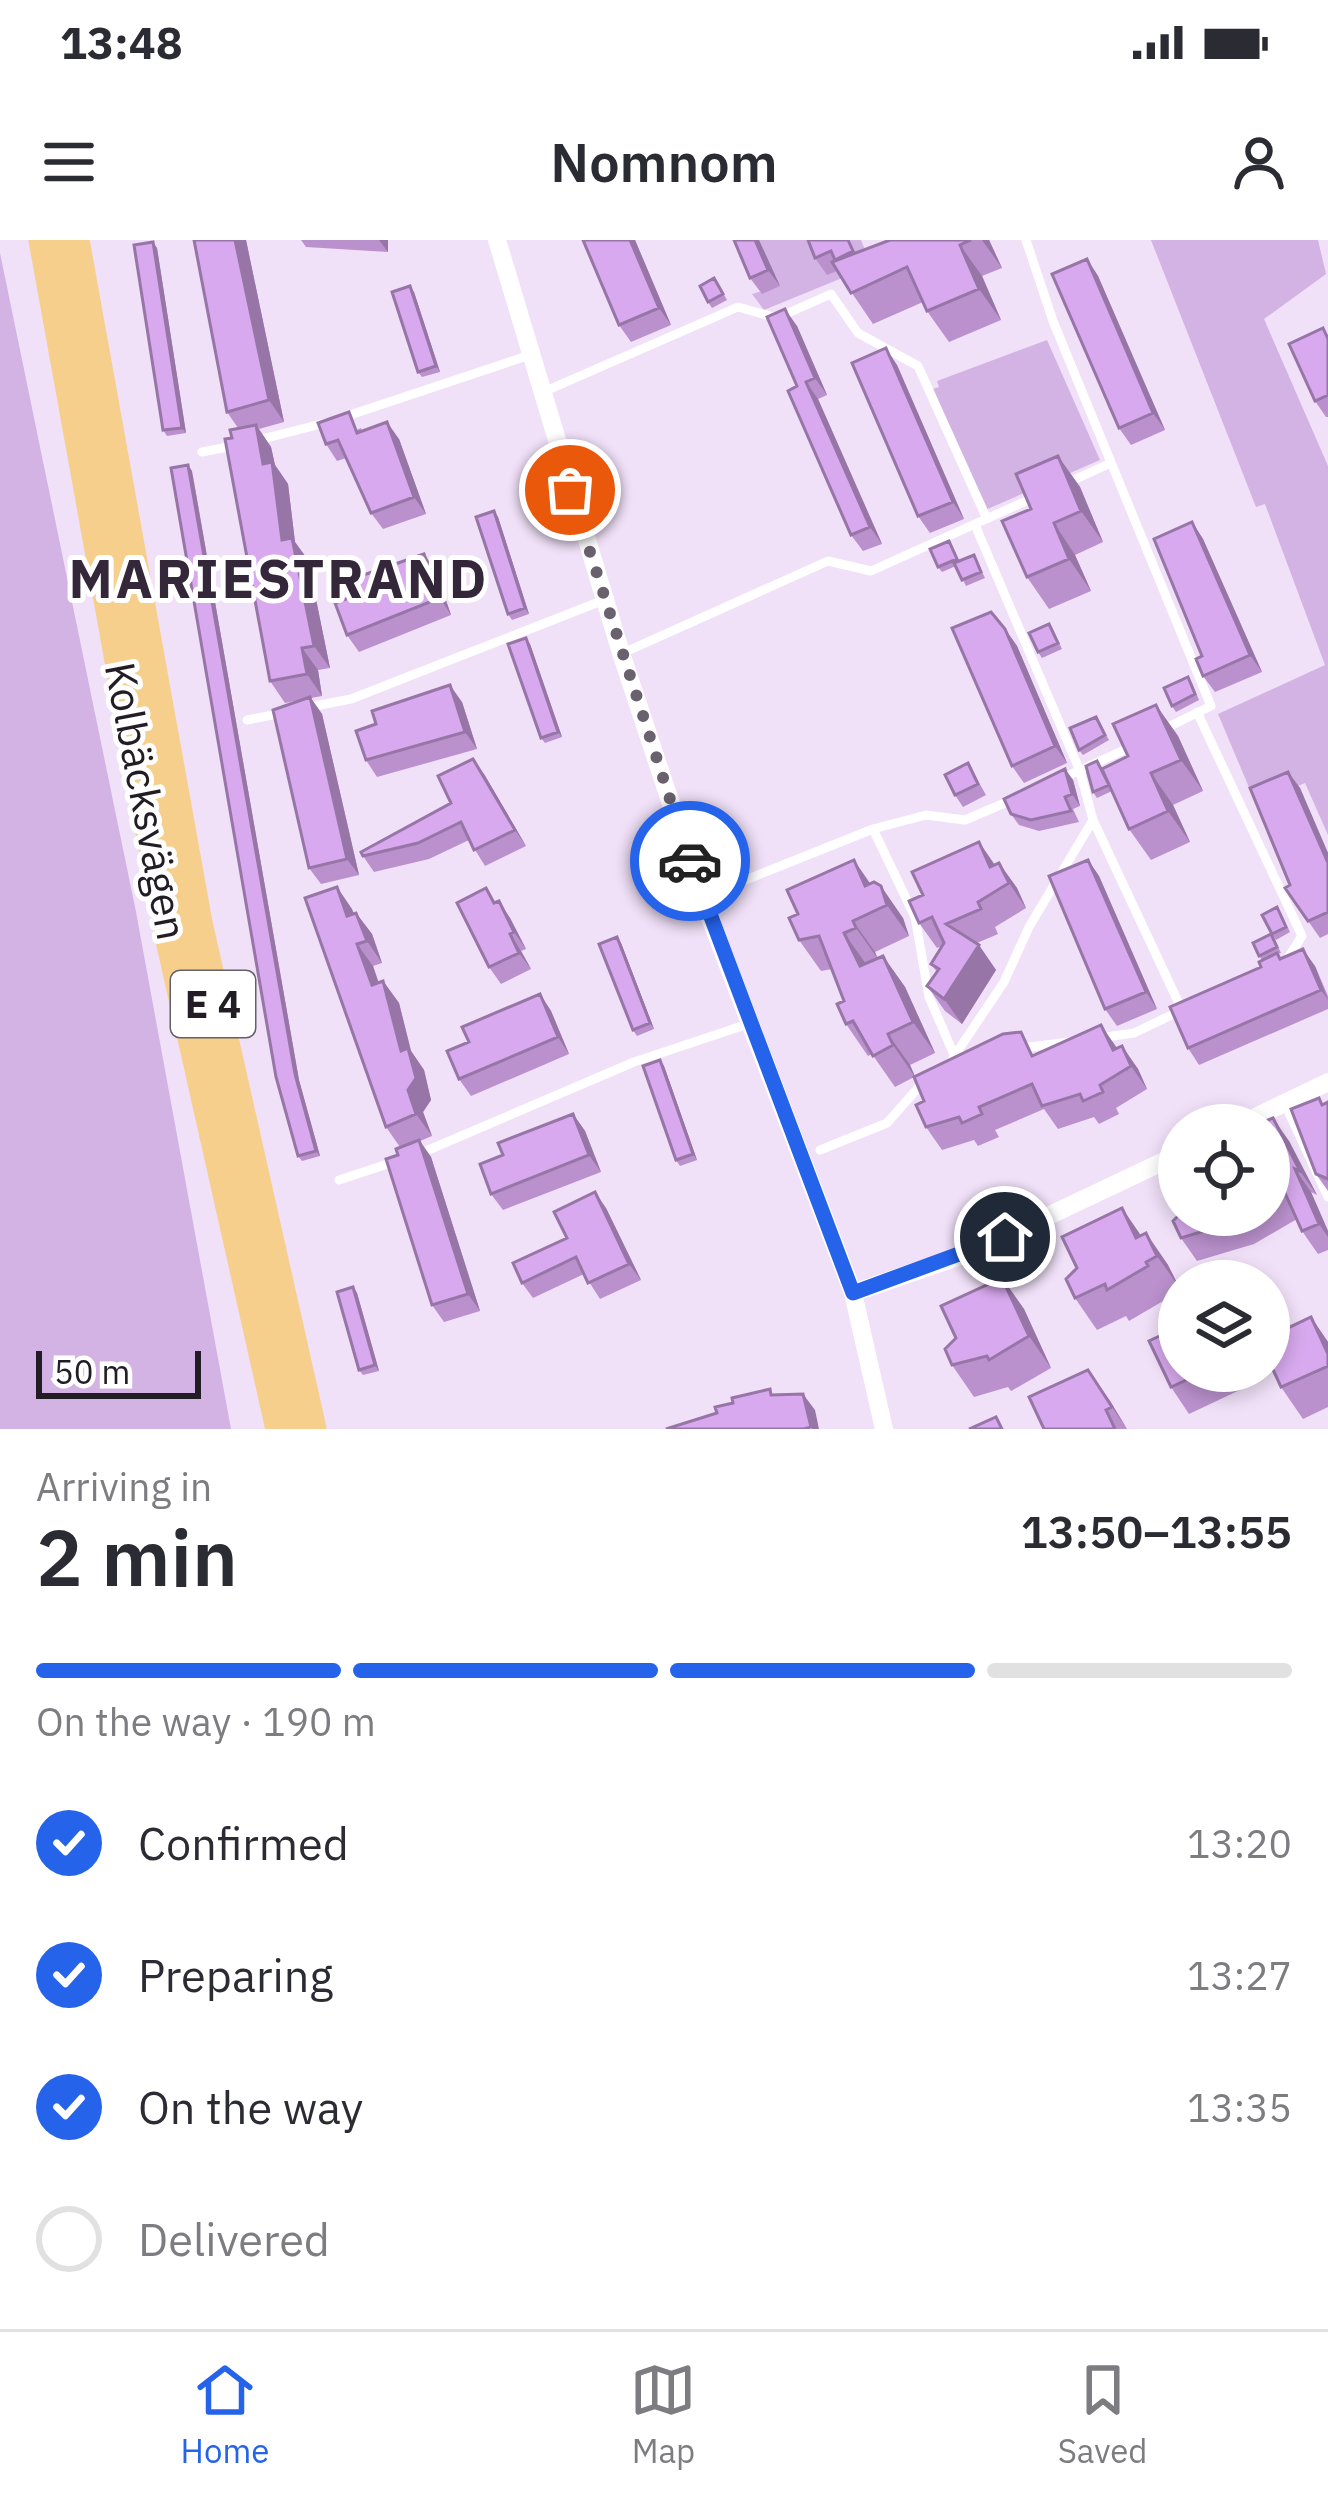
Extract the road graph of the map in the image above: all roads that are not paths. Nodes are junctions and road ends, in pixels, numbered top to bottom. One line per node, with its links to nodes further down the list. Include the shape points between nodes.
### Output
1 (44, 240): 39 (highway, Kolbäcksvägen / E 4, via 170,931)
2 (73, 240): 40 (highway, Kolbäcksvägen / E 4, via 196,923)
3 (497, 240): 7 (street)
4 (1026, 240): 10 (lane)
5 (846, 287): 6 (lane)
6 (831, 294): 8 (lane, via 777,318 738,307); 11 (lane, via 858,333 918,366)
7 (530, 356): 8 (street); 9 (lane, via 302,431)
8 (541, 394): 13 (street)
9 (202, 452)
10 (1111, 463): 11 (lane); 15 (lane, via 1211,706)
11 (987, 519): 12 (lane)
12 (975, 525): 14 (lane, via 872,571 828,561); 17 (lane)
13 (604, 600): 14 (street); 16 (lane, via 351,699)
14 (621, 653): 22 (street)
15 (1197, 712): 17 (lane); 23 (lane, via 1302,936 1292,958)
16 (248, 720)
17 (1080, 771): 18 (lane); 20 (lane)
18 (1042, 787)
19 (1022, 795): 21 (lane, via 965,820 926,815)
20 (1093, 820): 25 (lane); 29 (lane)
21 (873, 829): 22 (lane); 29 (lane, via 916,917 929,997)
22 (702, 897): 26 (street)
23 (1273, 967)
24 (1201, 1001): 25 (lane)
25 (1182, 1010): 27 (lane, via 1134,1034)
26 (748, 1024): 36 (lane, via 634,1063 459,1141); 38 (street)
27 (999, 1051)
28 (977, 1054): 29 (lane)
29 (955, 1057): 30 (lane)
30 (943, 1065)
31 (931, 1072): 34 (lane, via 887,1123)
32 (1328, 1082): 33 (street)
33 (1284, 1103): 37 (lane)
34 (820, 1150)
35 (1158, 1164): 38 (street, via 972,1252)
36 (339, 1180)
37 (1328, 1197)
38 (853, 1293): 41 (street)
39 (282, 1429)
40 (310, 1429)
41 (884, 1429)

